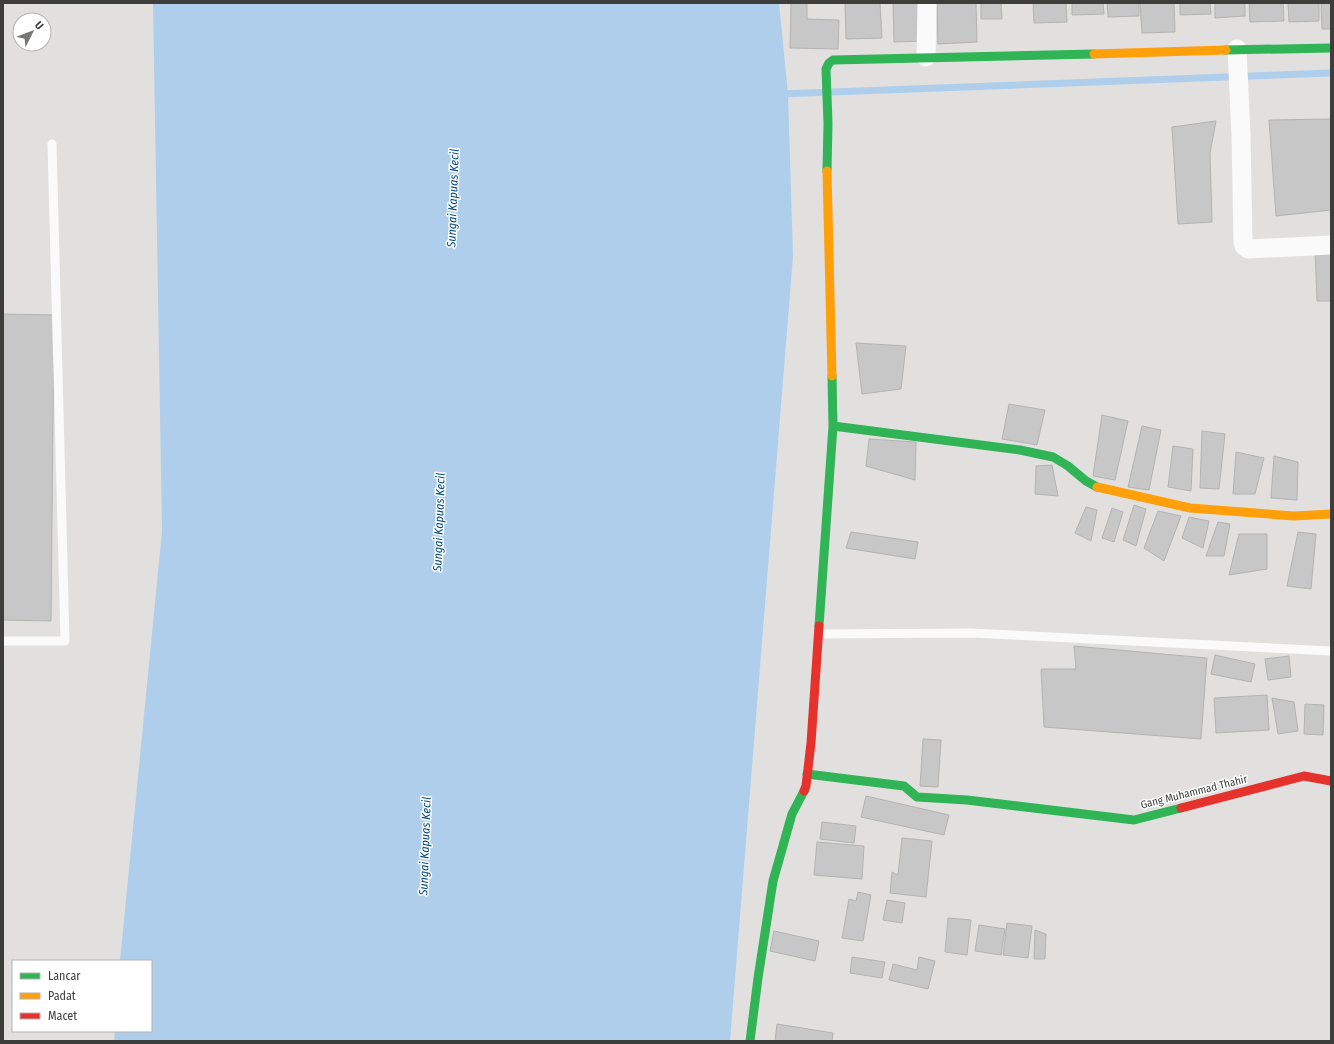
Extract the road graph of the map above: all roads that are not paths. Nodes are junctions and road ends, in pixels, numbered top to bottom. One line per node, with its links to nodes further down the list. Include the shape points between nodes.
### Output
1 (927, 3): 4 (street)
2 (1331, 48): 3 (street)
3 (1237, 56): 4 (street, via 1184,52); 6 (street, via 1242,242 1248,249)
4 (926, 57): 7 (street, via 833,60 826,69)
5 (52, 144): 10 (lane, via 65,641)
6 (1331, 245)
7 (833, 426): 8 (street, via 1012,449 1053,457 1099,488 1190,508 1294,516); 9 (street)
8 (1331, 514)
9 (818, 634): 11 (lane, via 971,633); 12 (street)
10 (3, 642)
11 (1331, 651)
12 (807, 774): 13 (street, Gang Muhammad Thahir, via 904,786 918,797 967,800 1134,820 1304,776); 14 (street, via 806,786 792,814 773,881)
13 (1331, 781)
14 (750, 1041)

